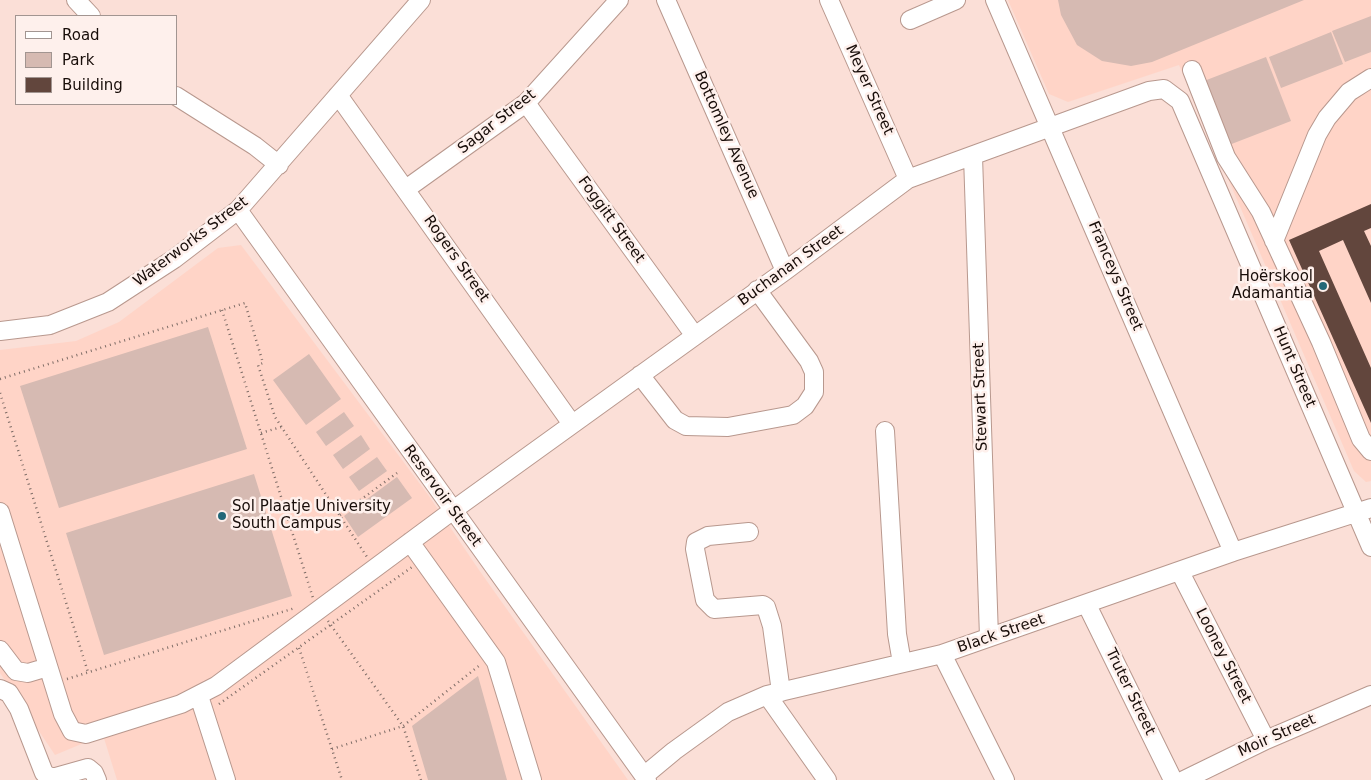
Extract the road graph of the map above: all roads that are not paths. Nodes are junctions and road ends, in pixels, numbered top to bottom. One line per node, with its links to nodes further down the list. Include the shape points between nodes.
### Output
1 (76, 0): 8 (street)
2 (421, 0): 13 (street, Waterworks Street)
3 (619, 0): 15 (street, Sagar Street)
4 (666, 0): 23 (street, Bottomley Avenue)
5 (829, 0): 19 (street, Meyer Street)
6 (956, 0): 9 (street)
7 (996, 0): 16 (street, Franceys Street)
8 (90, 15)
9 (910, 20)
10 (1192, 70): 22 (street, via 1226,157 1261,212)
11 (1371, 78): 22 (street, via 1349,92 1327,118)
12 (1164, 89): 16 (street, Buchanan Street, via 1149,91); 31 (street, Hunt Street, via 1180,101)
13 (338, 94): 18 (street, Waterworks Street); 20 (street, Rogers Street)
14 (178, 97): 18 (street, via 248,141)
15 (526, 103): 20 (street, Sagar Street); 26 (street, Foggitt Street)
16 (1052, 127): 17 (street, Buchanan Street); 37 (street, Franceys Street)
17 (973, 156): 19 (street, Buchanan Street); 40 (street, Stewart Street)
18 (279, 165): 21 (street, Waterworks Street)
19 (908, 179): 23 (street, Buchanan Street)
20 (406, 189): 28 (street, Rogers Street)
21 (238, 210): 25 (street, Waterworks Street, via 151,275 108,302 50,325); 32 (street, Reservoir Street)
22 (1274, 240): 30 (street, via 1361,439)
23 (785, 271): 24 (street, Buchanan Street)
24 (757, 290): 26 (street, Buchanan Street); 27 (street, via 814,372 814,392 794,415 728,428 686,426 675,420)
25 (0, 331)
26 (695, 336): 27 (street, Buchanan Street)
27 (640, 375): 28 (street, Buchanan Street)
28 (572, 424): 32 (street, Buchanan Street)
29 (885, 431): 43 (street, via 897,634)
30 (1371, 451)
31 (1364, 510): 36 (street, Hunt Street); 37 (street, Black Street)
32 (452, 511): 35 (street, Buchanan Street); 50 (street, Reservoir Street)
33 (0, 512): 44 (street)
34 (749, 532): 46 (street, via 708,536 696,542 705,600 714,610 766,607 772,626)
35 (410, 542): 48 (street, Buchanan Street); 53 (street, via 496,662)
36 (1371, 547)
37 (1233, 552): 38 (street, Black Street)
38 (1180, 572): 39 (street, Black Street); 49 (street, Looney Street)
39 (1087, 604): 40 (street, Black Street); 56 (street, Truter Street)
40 (989, 637): 42 (street, Black Street)
41 (0, 650): 44 (street, via 16,671)
42 (942, 654): 43 (street, Black Street); 55 (street)
43 (902, 663): 46 (street, Black Street)
44 (51, 675): 48 (street, Buchanan Street, via 72,731 86,734)
45 (0, 689): 51 (street, via 9,693 19,709 44,773 56,777 88,768)
46 (774, 694): 50 (street, Black Street, via 728,712 674,750); 54 (street)
47 (1371, 695): 49 (street, Moir Street)
48 (199, 696): 52 (street)
49 (1266, 740): 57 (street, Moir Street)
50 (645, 778)
51 (97, 780)
52 (226, 780)
53 (532, 780)
54 (827, 780)
55 (1005, 780)
56 (1173, 780)
57 (1184, 780)

